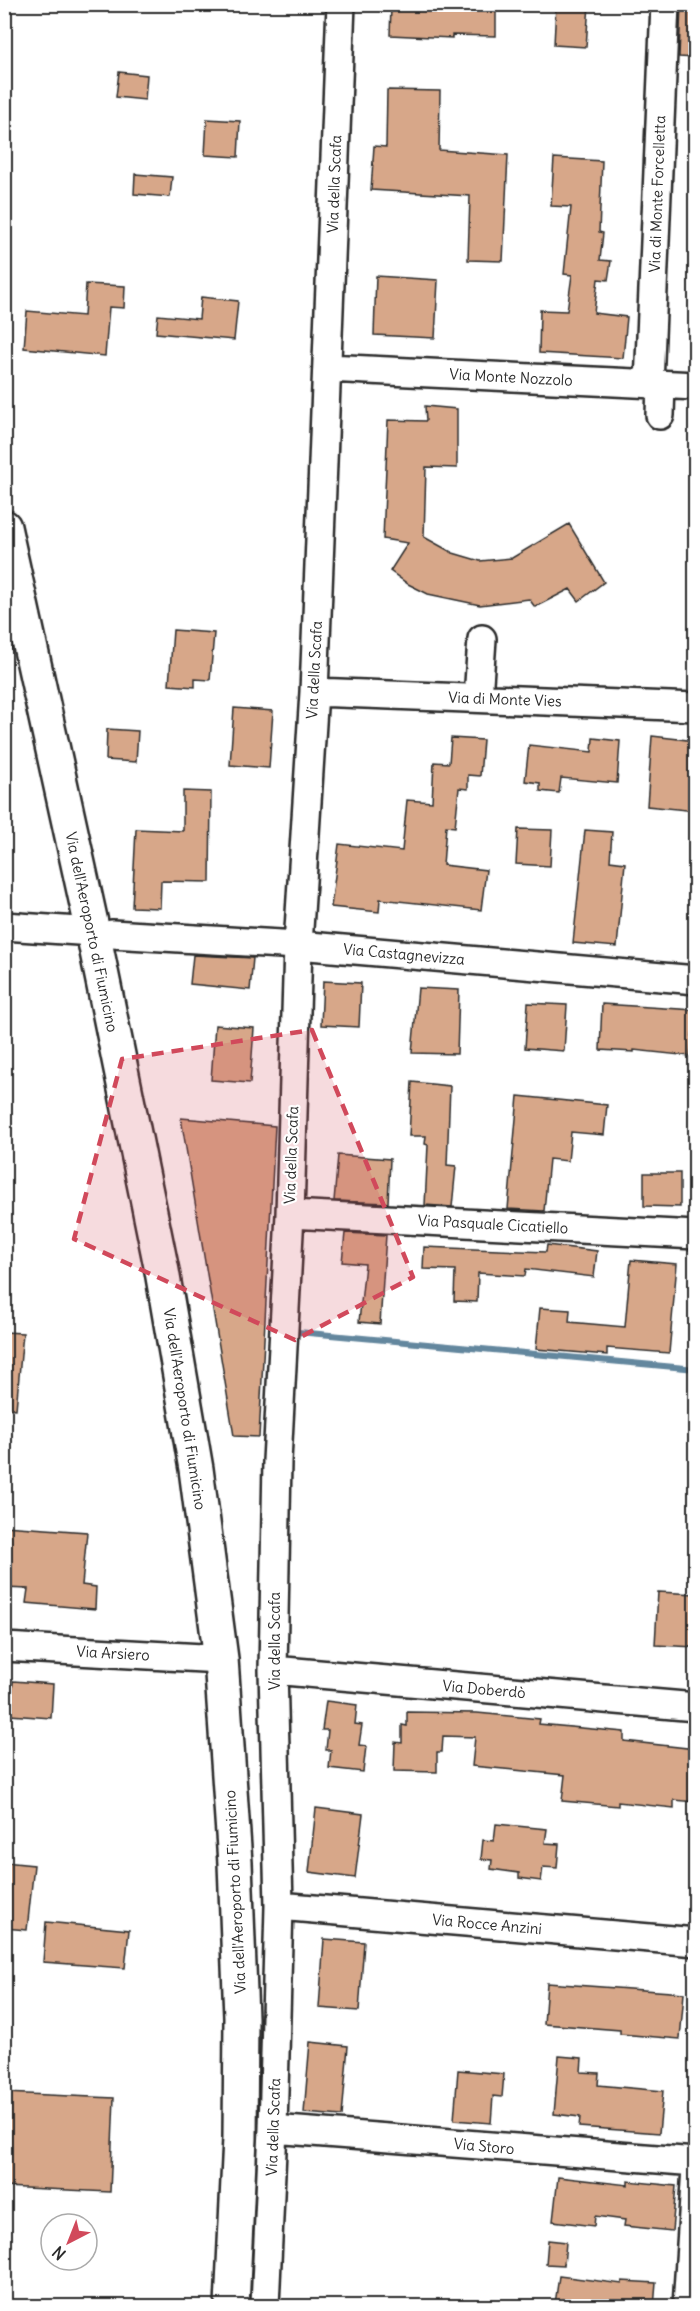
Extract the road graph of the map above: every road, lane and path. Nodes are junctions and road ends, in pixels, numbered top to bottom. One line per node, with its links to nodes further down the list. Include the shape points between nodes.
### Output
1 (341, 4): 3 (street, Via della Scafa)
2 (665, 4): 4 (street, Via di Monte Forcelletta)
3 (327, 368): 4 (street, Via Monte Nozzolo); 9 (street, Via della Scafa)
4 (655, 384): 5 (street, Via Monte Nozzolo); 6 (street, Via di Monte Forcelletta)
5 (696, 386)
6 (660, 415)
7 (4, 527): 13 (main road, Via dell'Aeroporto di Fiumicino)
8 (482, 639): 10 (street)
9 (314, 692): 10 (street, Via di Monte Vies); 14 (street, Via della Scafa)
10 (478, 698): 11 (street, Via di Monte Vies)
11 (696, 707)
12 (4, 926): 13 (street, Via Castagnevizza)
13 (102, 933): 14 (street, Via Castagnevizza); 19 (main road, Via dell'Aeroporto di Fiumicino, via 196,1469)
14 (298, 945): 15 (street, Via Castagnevizza); 16 (street, Via della Scafa)
15 (696, 980)
16 (290, 1214): 17 (street, Via Pasquale Cicatiello); 20 (street, Via della Scafa, via 277,1461)
17 (696, 1235)
18 (4, 1647): 19 (street, Via Arsiero)
19 (221, 1659): 27 (main road, Via dell'Aeroporto di Fiumicino, via 241,2018)
20 (273, 1670): 21 (street, Via Doberdò); 22 (street, Via della Scafa)
21 (696, 1707)
22 (279, 1906): 23 (street, Via Rocce Anzini); 24 (street, Via della Scafa)
23 (696, 1941)
24 (273, 2129): 25 (street, Via Storo); 28 (street, Via della Scafa)
25 (696, 2162)
26 (696, 2168): 29 (street)
27 (232, 2307)
28 (265, 2307)
29 (687, 2307)

